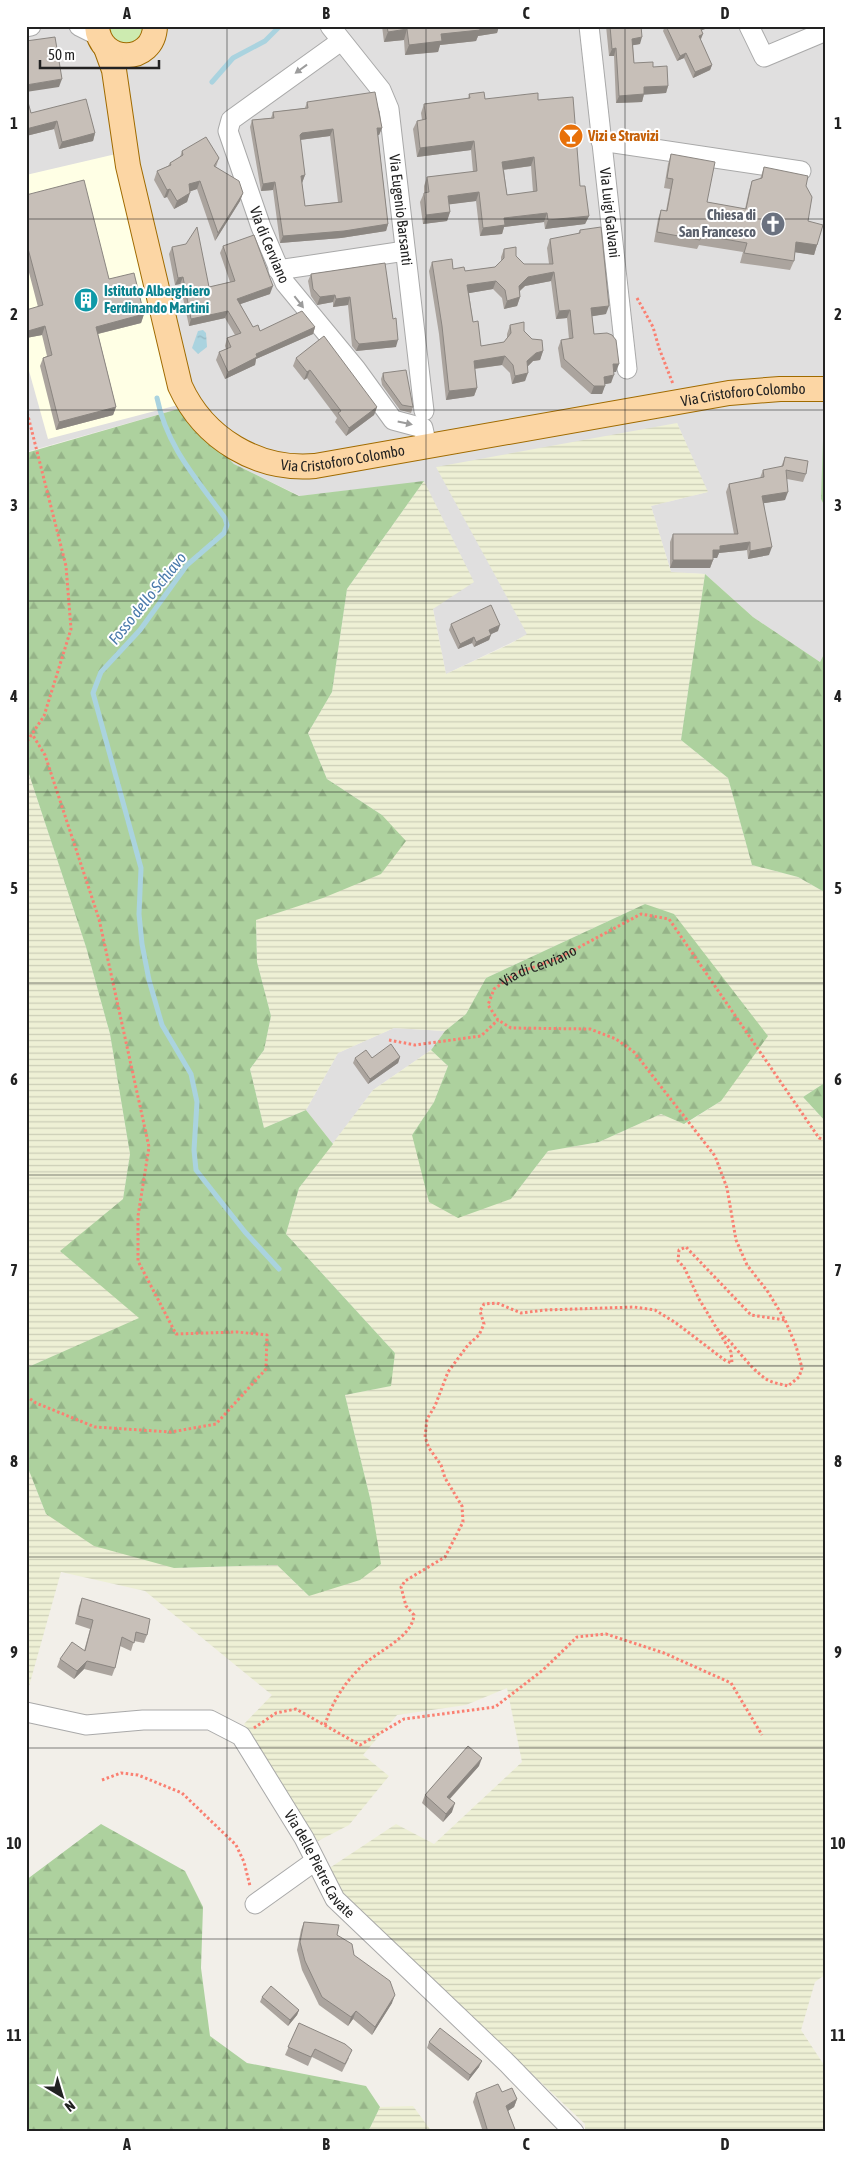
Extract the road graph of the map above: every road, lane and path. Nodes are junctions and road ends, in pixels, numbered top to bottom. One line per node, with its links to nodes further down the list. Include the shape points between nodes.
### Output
1 (31, 26): 5 (street)
2 (155, 26): 9 (main road, via 152,39)
3 (589, 26): 11 (street, Via Luigi Galvani)
4 (750, 26): 6 (street, via 764,57)
5 (26, 27)
6 (826, 31)
7 (95, 34): 9 (main road, via 114,54 134,56); 10 (main road, Via Cristoforo Colombo, via 114,70)
8 (335, 34): 13 (street, Via Eugenio Barsanti, via 381,90 388,109); 14 (street, Via di Cerviano, one-way to 14, via 228,125)
9 (143, 51): 10 (main road)
10 (120, 102): 21 (main road, Via Cristoforo Colombo, via 128,166 176,373 187,401 197,415 225,442 240,451 288,467 315,466)
11 (602, 141): 12 (street); 15 (street, Via Luigi Galvani)
12 (801, 171)
13 (405, 251): 14 (street); 20 (street, Via Eugenio Barsanti)
14 (278, 270): 21 (street, Via di Cerviano, one-way to 21, via 284,283 393,420 422,426)
15 (617, 279): 16 (street, Via Luigi Galvani); 17 (path, via 632,290 644,309)
16 (627, 368)
17 (672, 379)
18 (826, 389): 21 (main road, Via Cristoforo Colombo, via 728,393)
19 (26, 408): 22 (path, via 66,566 71,629 44,716)
20 (424, 411)
21 (427, 446)
22 (32, 734): 23 (path); 29 (path, via 45,755 99,919 149,1148 138,1216 138,1261 176,1334 237,1332 267,1335 266,1369 216,1424 171,1432 95,1427)
23 (26, 743)
24 (498, 1020): 25 (path, via 481,1036 415,1045); 26 (path, Via di Cerviano, via 488,1004 494,989 517,973 557,959 641,914 669,919 819,1138); 27 (path, via 511,1028 590,1029 616,1039 634,1052 715,1156 728,1188 736,1240 746,1265)
25 (389, 1040)
26 (826, 1140)
27 (785, 1320): 28 (path, via 802,1368 799,1377 788,1386 767,1380); 28 (path, via 751,1315 693,1253 686,1247 679,1250 678,1261)
28 (717, 1328): 31 (path, via 731,1352 732,1363 655,1310 634,1307 521,1313 496,1303 484,1304 480,1311 484,1324 479,1335 468,1344 448,1372 427,1419 425,1437 462,1506 463,1522 445,1557 405,1581 401,1587 406,1606 414,1615 413,1624 360,1667 330,1708)
29 (26, 1396)
30 (26, 1712): 33 (street, via 86,1725 143,1720 210,1720)
31 (325, 1725): 32 (path, via 360,1746 404,1719 495,1707 543,1670 577,1637 606,1634 664,1653 731,1683); 33 (path, via 296,1709 276,1714)
32 (762, 1735)
33 (241, 1736): 35 (street, Via delle Pietre Cavate)
34 (102, 1780): 36 (path, via 121,1773 138,1775 182,1793 236,1845)
35 (315, 1861): 36 (street); 37 (street, Via delle Pietre Cavate, via 335,1899 508,2064)
36 (255, 1904)
37 (574, 2132)

